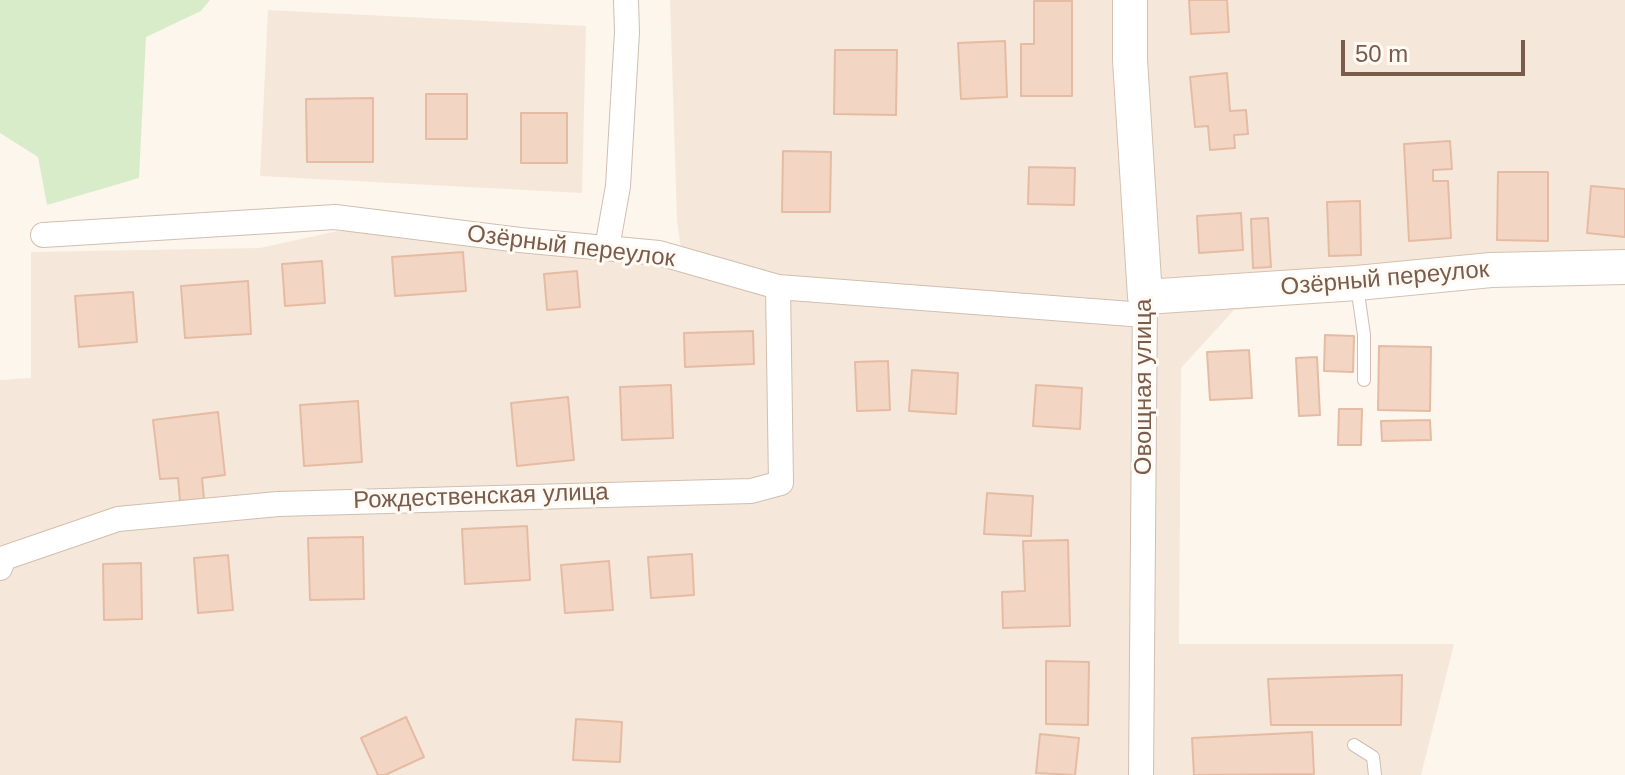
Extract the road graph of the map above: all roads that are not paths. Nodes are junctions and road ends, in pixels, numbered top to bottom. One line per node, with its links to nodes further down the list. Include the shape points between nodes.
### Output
1 (626, 0): 4 (street, via 618,186)
2 (1130, 0): 8 (street, Овощная улица)
3 (43, 235): 4 (street, Озёрный переулок, via 335,217)
4 (607, 248): 7 (street, Озёрный переулок, via 659,253)
5 (1625, 267): 6 (street, Озёрный переулок, via 1491,270)
6 (1357, 283): 8 (street, Озёрный переулок); 9 (lane)
7 (778, 287): 8 (street, Озёрный переулок); 10 (street, Рождественская улица, via 781,483 751,491 278,504 118,519 4,558)
8 (1145, 306): 12 (street, Овощная улица)
9 (1364, 380)
10 (0, 568)
11 (1354, 745): 13 (lane, via 1373,757)
12 (1141, 775)
13 (1375, 775)

